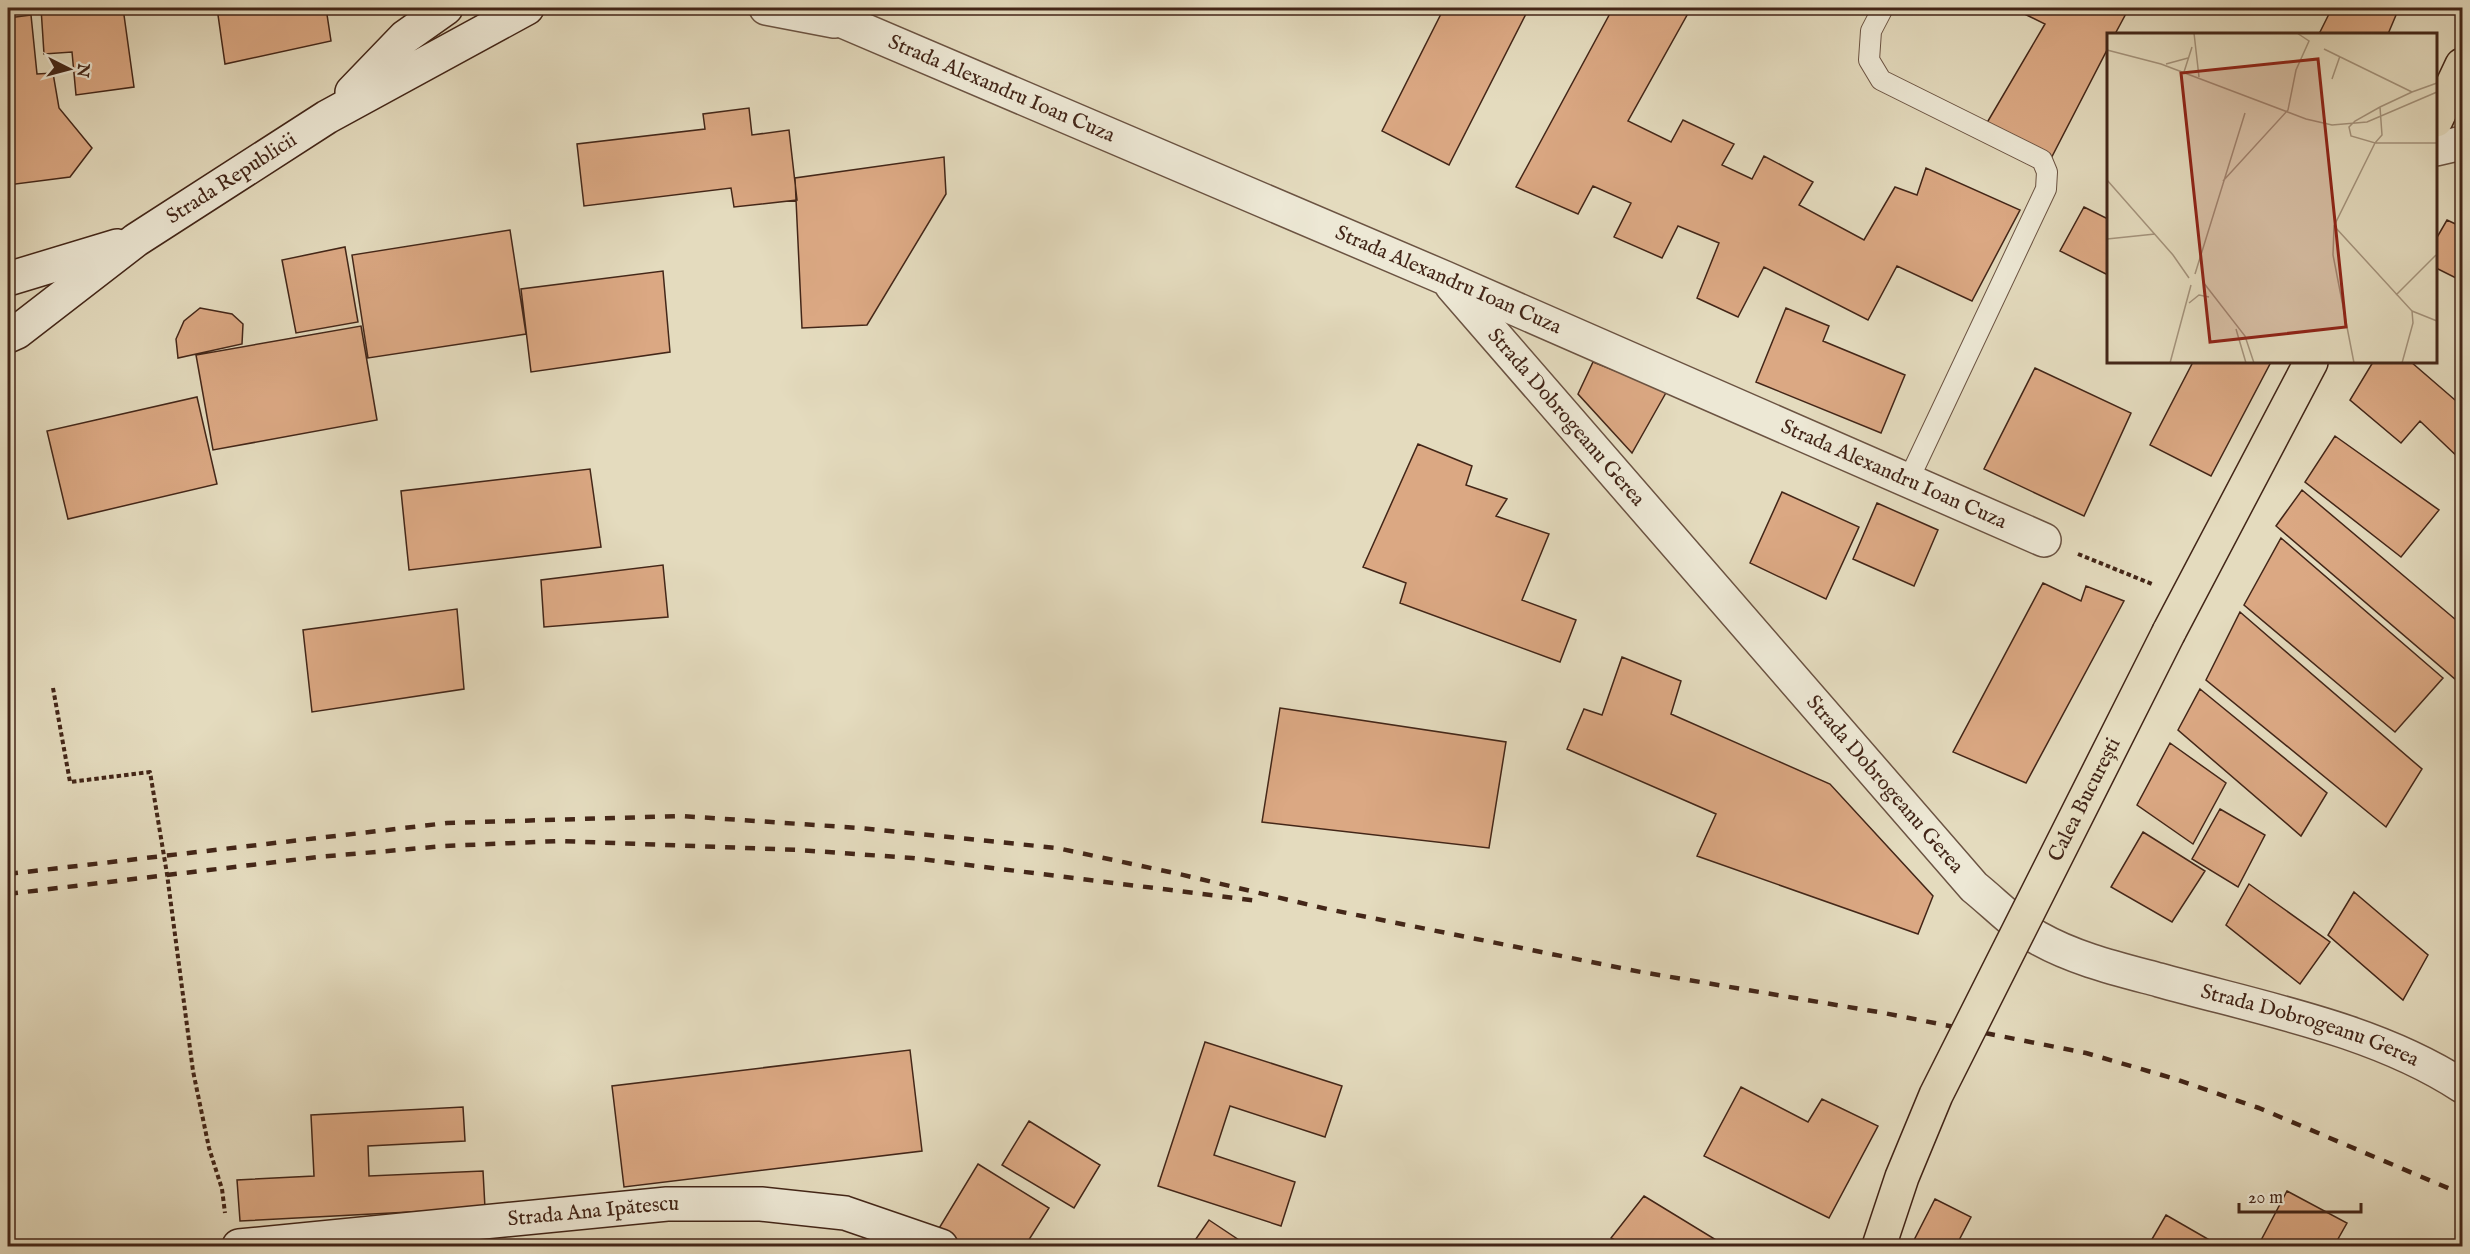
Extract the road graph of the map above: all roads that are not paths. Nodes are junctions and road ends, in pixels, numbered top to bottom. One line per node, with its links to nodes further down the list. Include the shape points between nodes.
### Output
1 (419, 8): 8 (street)
2 (446, 8): 8 (street, Strada Republicii)
3 (527, 8): 10 (street, Strada Republicii)
4 (766, 8): 7 (street, Strada Alexandru Ioan Cuza)
5 (812, 8): 7 (street, Strada Alexandru Ioan Cuza)
6 (1882, 8): 19 (lane, via 1871,31 1869,60 1881,80 2042,160 2047,172 2046,189)
7 (851, 24): 15 (street, Strada Alexandru Ioan Cuza)
8 (405, 37): 10 (street, Strada Republicii)
9 (2463, 65): 11 (main road)
10 (327, 117): 14 (street, Strada Republicii)
11 (2437, 118)
12 (2463, 143): 13 (street)
13 (2437, 149)
14 (136, 240): 16 (street, Strada Republicii); 17 (street, Strada Republicii)
15 (1445, 278): 19 (street, Strada Alexandru Ioan Cuza); 21 (street, Strada Dobrogeanu Gerea, via 1974,887 2036,938 2078,956 2387,1046)
16 (8, 279)
17 (11, 338)
18 (2310, 363): 24 (main road, Calea București, bridge, via 1936,1095)
19 (1908, 481): 20 (street, Strada Alexandru Ioan Cuza)
20 (2044, 540)
21 (2463, 1086)
22 (233, 1235): 23 (street, Strada Ana Ipătescu, via 691,1204 761,1204 845,1213)
23 (935, 1245)
24 (1879, 1246)

